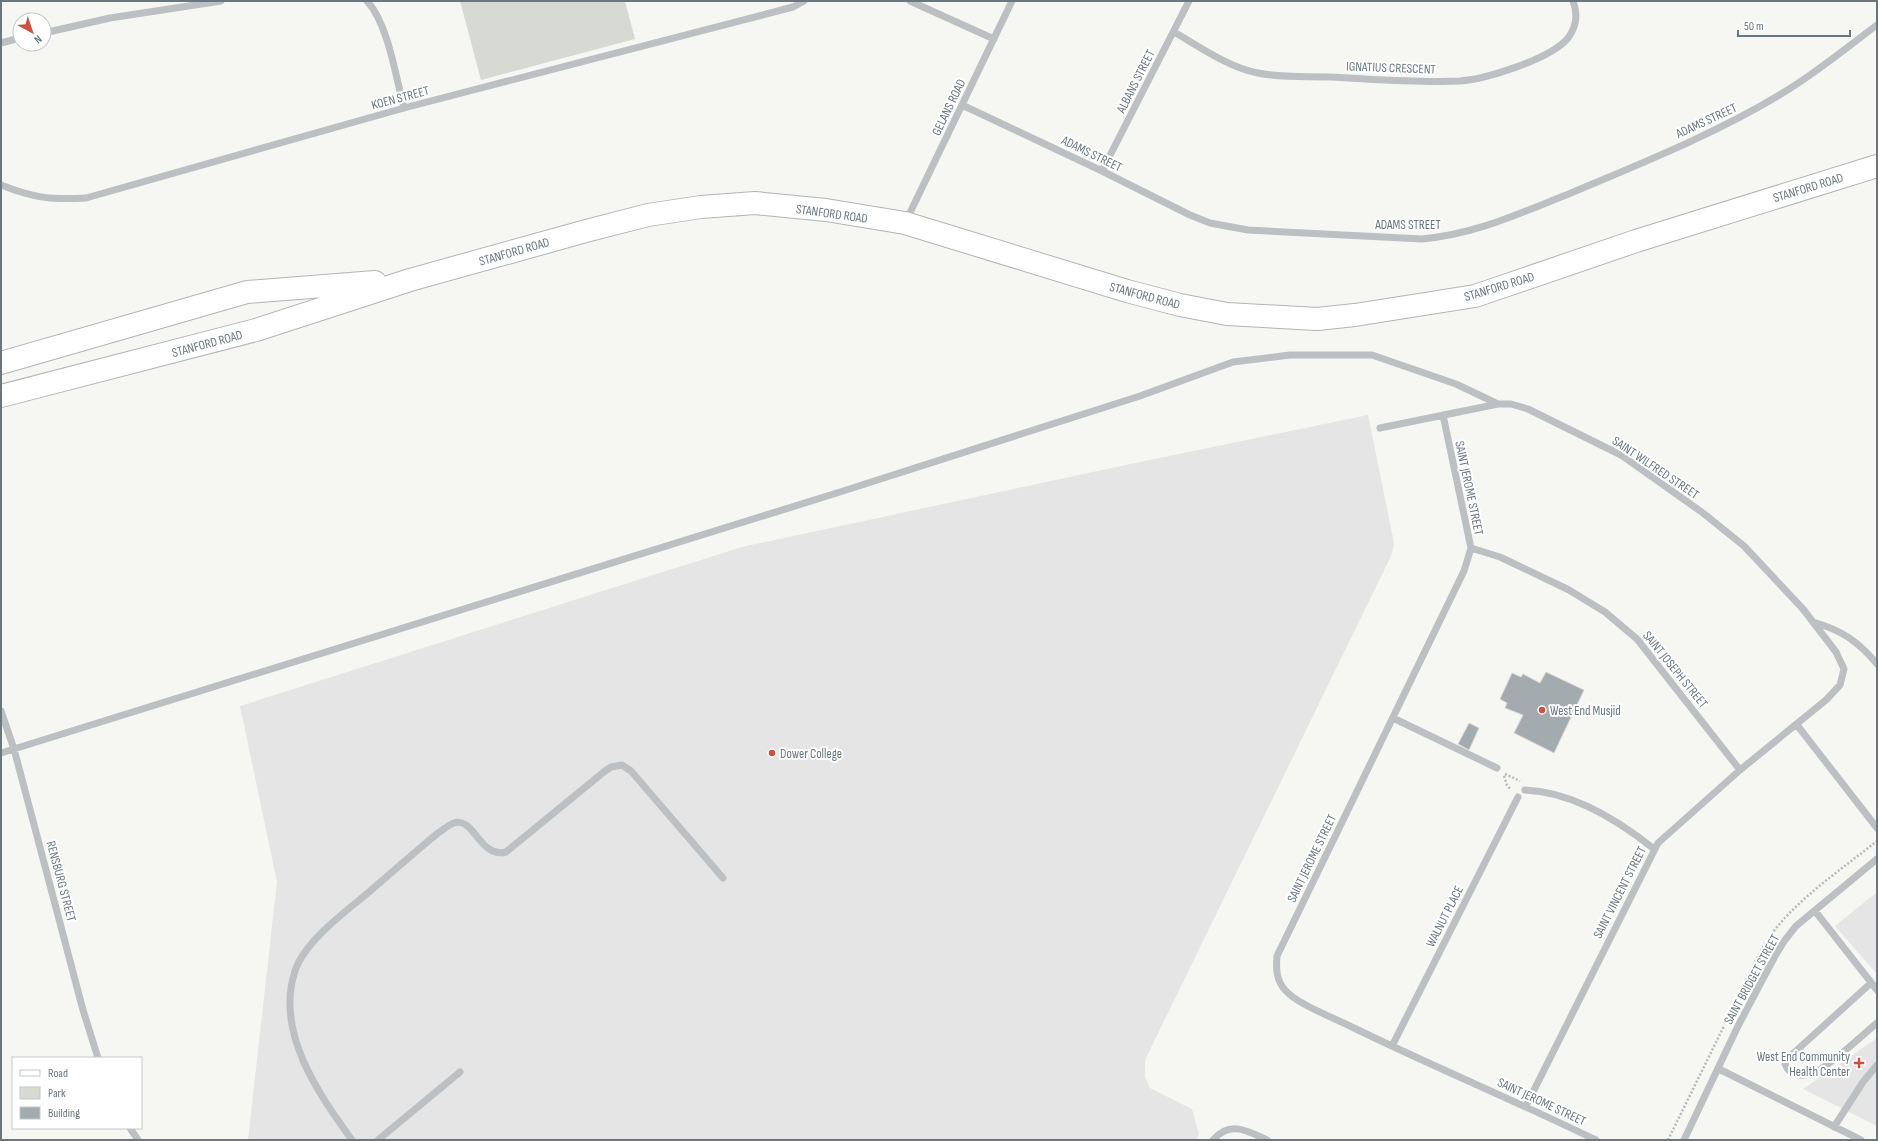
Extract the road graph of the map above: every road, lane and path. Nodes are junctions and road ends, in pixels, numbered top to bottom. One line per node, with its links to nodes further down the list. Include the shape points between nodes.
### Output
1 (220, 1): 9 (street, via 110,18)
2 (367, 1): 15 (street, via 381,23)
3 (804, 1): 15 (street, KOEN STREET, via 793,7)
4 (910, 1): 11 (street)
5 (1012, 1): 11 (street, GELANS ROAD)
6 (1189, 1): 10 (street, ALBANS STREET)
7 (1573, 1): 10 (street, IGNATIUS CRESCENT, via 1576,9 1575,24 1567,38 1556,49 1512,68 1485,77 1461,81 1409,81 1258,73 1230,64)
8 (1877, 25): 17 (street, ADAMS STREET, via 1783,93 1732,122 1621,172 1496,223 1444,237 1422,239 1248,230 1210,223)
9 (52, 31)
10 (1174, 32): 17 (street, ALBANS STREET)
11 (994, 39): 14 (street, GELANS ROAD)
12 (12, 40): 13 (street)
13 (1, 43)
14 (962, 105): 17 (street, ADAMS STREET); 19 (street, GELANS ROAD)
15 (404, 108): 18 (street, KOEN STREET, via 86,198 40,198)
16 (1877, 166): 19 (main road, STANFORD ROAD, via 1636,241 1475,296 1317,319 1227,314 1180,305)
17 (1102, 171)
18 (1, 185)
19 (905, 223): 20 (main road, STANFORD ROAD, via 826,210 755,204 701,207 648,215)
20 (410, 280): 21 (main road, STANFORD ROAD, via 247,292); 22 (main road, STANFORD ROAD, via 256,330)
21 (1, 363)
22 (1, 396)
23 (1498, 404): 24 (street, SAINT WILFRED STREET); 27 (street, SAINT WILFRED STREET, via 1511,404 1528,409 1621,455 1703,513 1744,546); 33 (street, via 1456,384 1372,355 1290,355 1233,362 1140,396 840,492)
24 (1443, 415): 25 (street, SAINT WILFRED STREET); 26 (street, SAINT JEROME STREET)
25 (1380, 428)
26 (1471, 548): 31 (street, SAINT JEROME STREET, via 1464,570); 36 (street, SAINT JOSEPH STREET, via 1500,557 1569,590 1605,612 1637,639)
27 (1813, 622): 28 (street, SAINT WILFRED STREET); 29 (street, via 1846,635)
28 (1841, 660): 32 (street, SAINT VINCENT STREET, via 1844,669 1840,685)
29 (1877, 664)
30 (1, 711): 33 (street, RENSBURG STREET)
31 (1393, 718): 35 (street); 49 (street, SAINT JEROME STREET, via 1277,956 1276,967 1278,981 1299,1001)
32 (1797, 725): 36 (street, SAINT VINCENT STREET); 41 (street)
33 (14, 749): 34 (street); 50 (street, RENSBURG STREET)
34 (1, 753)
35 (1497, 768): 37 (path)
36 (1740, 770): 42 (street, SAINT VINCENT STREET, via 1670,831)
37 (1503, 775): 38 (path); 40 (path, via 1506,785)
38 (1522, 782)
39 (1525, 790): 42 (street, via 1551,793 1584,805 1628,828)
40 (1518, 797): 49 (street, WALNUT PLACE)
41 (1877, 828)
42 (1654, 849): 54 (street, SAINT VINCENT STREET)
43 (1877, 859): 45 (street, SAINT BRIDGET STREET)
44 (723, 878): 58 (street, via 631,772 622,765 605,771 506,852 492,853 468,826 458,822 438,833 326,928 296,971 290,999 293,1031 302,1056 328,1106)
45 (1815, 911): 46 (street); 52 (street, SAINT BRIDGET STREET, via 1796,926 1775,956 1738,1026)
46 (1871, 983): 47 (street); 48 (street, via 1787,1059 1787,1069 1798,1075 1814,1073)
47 (1877, 990)
48 (1877, 1023)
49 (1392, 1046): 54 (street, SAINT JEROME STREET)
50 (98, 1057)
51 (1877, 1065): 55 (street)
52 (1719, 1069): 55 (street); 63 (street, SAINT BRIDGET STREET)
53 (460, 1072): 59 (street)
54 (1526, 1106): 62 (street, SAINT JEROME STREET)
55 (1834, 1127): 64 (street)
56 (131, 1129): 57 (street)
57 (138, 1140)
58 (352, 1140)
59 (378, 1140)
60 (1213, 1140): 61 (street, via 1230,1129 1244,1129)
61 (1267, 1140)
62 (1596, 1140)
63 (1684, 1140)
64 (1861, 1140)

